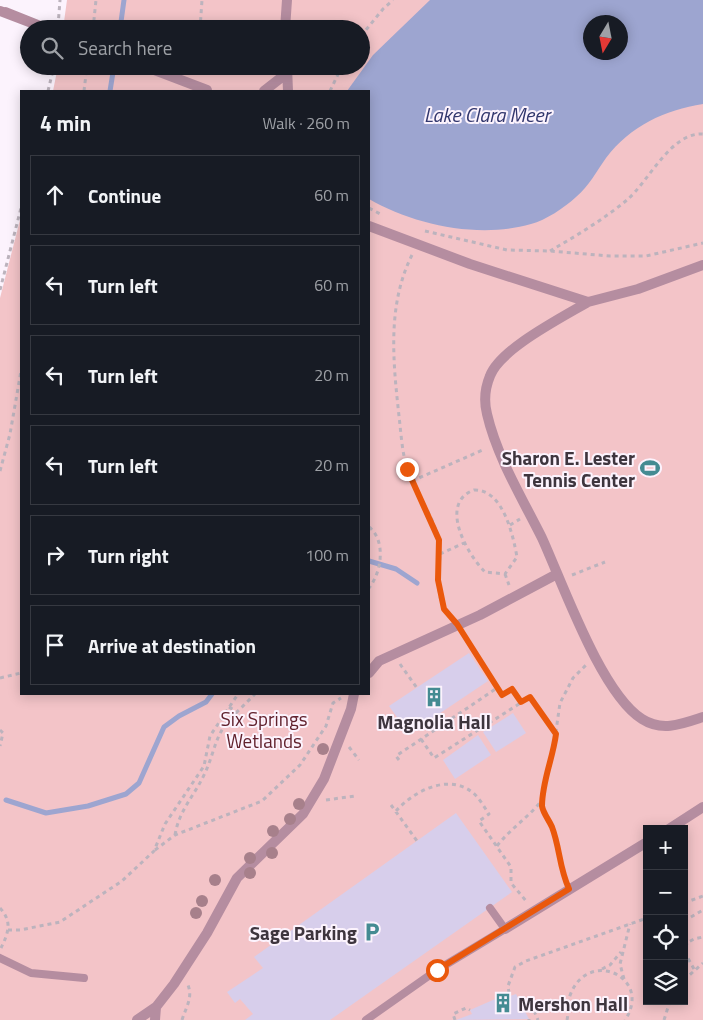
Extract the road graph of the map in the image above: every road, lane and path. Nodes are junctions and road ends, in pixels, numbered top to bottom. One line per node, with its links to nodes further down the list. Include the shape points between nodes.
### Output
1 (60, 0): 8 (path)
2 (96, 0): 9 (path)
3 (202, 0): 10 (path)
4 (287, 0): 11 (street)
5 (393, 0): 12 (path)
6 (3, 11): 7 (street)
7 (26, 20)
8 (59, 20)
9 (94, 20)
10 (201, 20)
11 (286, 20)
12 (370, 26)
13 (52, 75): 19 (path)
14 (86, 75): 20 (path)
15 (167, 75): 21 (street, bridge)
16 (281, 75): 22 (street)
17 (287, 75): 23 (street)
18 (338, 75): 24 (path)
19 (48, 90)
20 (84, 90)
21 (205, 90)
22 (265, 90)
23 (288, 90)
24 (330, 90)
25 (703, 134): 33 (path, via 682,139 627,200 577,236)
26 (370, 209): 28 (path)
27 (20, 212): 35 (path)
28 (388, 218)
29 (370, 226): 32 (street)
30 (421, 230): 33 (path, via 507,250)
31 (703, 243): 33 (path, via 646,256)
32 (417, 245): 36 (street); 40 (path, via 403,279 393,321 402,441)
33 (550, 250)
34 (703, 265): 36 (street)
35 (0, 290)
36 (588, 302): 38 (street, via 502,356 490,375 485,394 486,412)
37 (20, 377): 39 (path)
38 (497, 444): 40 (path); 45 (street)
39 (0, 471)
40 (412, 481): 43 (path, via 439,540)
41 (370, 528): 46 (path, via 376,532 381,548)
42 (464, 543): 42 (path, via 485,572 505,574 517,557 504,512 493,498 481,490 467,493 458,503 457,515); 43 (path)
43 (440, 554): 47 (path, via 438,580 444,609)
44 (605, 562): 45 (path)
45 (558, 577): 47 (street); 49 (street)
46 (370, 586)
47 (457, 624): 48 (street); 54 (path)
48 (393, 655): 50 (street, via 380,661); 53 (path)
49 (597, 658): 62 (street, via 621,699 641,719 669,727); 64 (path, via 582,668 565,691)
50 (370, 672)
51 (20, 673): 52 (path)
52 (0, 678)
53 (417, 688)
54 (497, 688): 59 (path, via 502,695 512,689); 65 (path)
55 (237, 695): 60 (path)
56 (254, 695): 61 (path)
57 (345, 695): 75 (path, via 333,703 326,726 300,765 262,801)
58 (354, 695): 101 (street, via 324,779 303,814 238,878)
59 (521, 702): 64 (path, via 530,697); 65 (path, via 434,758)
60 (229, 706): 61 (path); 79 (path, via 210,736 204,766 164,824)
61 (237, 712): 75 (path, via 225,722 204,774 178,820)
62 (703, 717)
63 (0, 730): 66 (path, via 3,733)
64 (556, 734): 70 (path)
65 (421, 740): 69 (path, via 396,756)
66 (0, 746)
67 (352, 750): 68 (path)
68 (359, 760)
69 (399, 760)
70 (543, 799): 78 (path, via 530,816 509,831); 80 (path, via 542,808 552,826 561,871)
71 (391, 805): 73 (path)
72 (703, 807): 74 (street)
73 (396, 811): 76 (path); 78 (path, via 410,796 427,788 462,786 473,792 489,814 479,821)
74 (675, 825)
75 (175, 835): 79 (path)
76 (417, 841)
77 (643, 844): 80 (street)
78 (497, 846): 85 (path, via 511,867 511,883)
79 (154, 850): 91 (path, via 122,881 60,922)
80 (569, 889): 85 (street)
81 (703, 896): 82 (path)
82 (688, 902)
83 (0, 908): 91 (path, via 8,916)
84 (490, 908): 90 (lane)
85 (534, 910): 90 (street)
86 (703, 910): 88 (path)
87 (643, 919): 89 (path)
88 (688, 919)
89 (630, 924): 94 (path); 103 (path, via 521,964 511,978)
90 (505, 928): 111 (lane, via 437,970)
91 (8, 930): 93 (path)
92 (703, 937): 97 (path, via 687,943 685,953)
93 (0, 951)
94 (622, 952): 98 (path); 102 (path, via 620,964)
95 (0, 958): 100 (lane, via 31,973)
96 (703, 963): 97 (path)
97 (694, 969): 99 (path)
98 (600, 970): 102 (path, via 618,974); 114 (path, via 585,974 575,986 570,994)
99 (688, 976)
100 (84, 978)
101 (178, 978): 105 (street); 110 (path, via 187,983 190,991)
102 (624, 979): 115 (path, via 630,986 633,1001)
103 (509, 993)
104 (668, 1005): 116 (path)
105 (156, 1007): 108 (street); 109 (street)
106 (470, 1010): 112 (path, via 466,1008 453,1014)
107 (522, 1010): 113 (path, via 532,1006)
108 (137, 1020)
109 (156, 1020)
110 (182, 1020)
111 (366, 1020)
112 (455, 1020)
113 (538, 1020)
114 (567, 1020)
115 (625, 1020)
116 (664, 1020)

